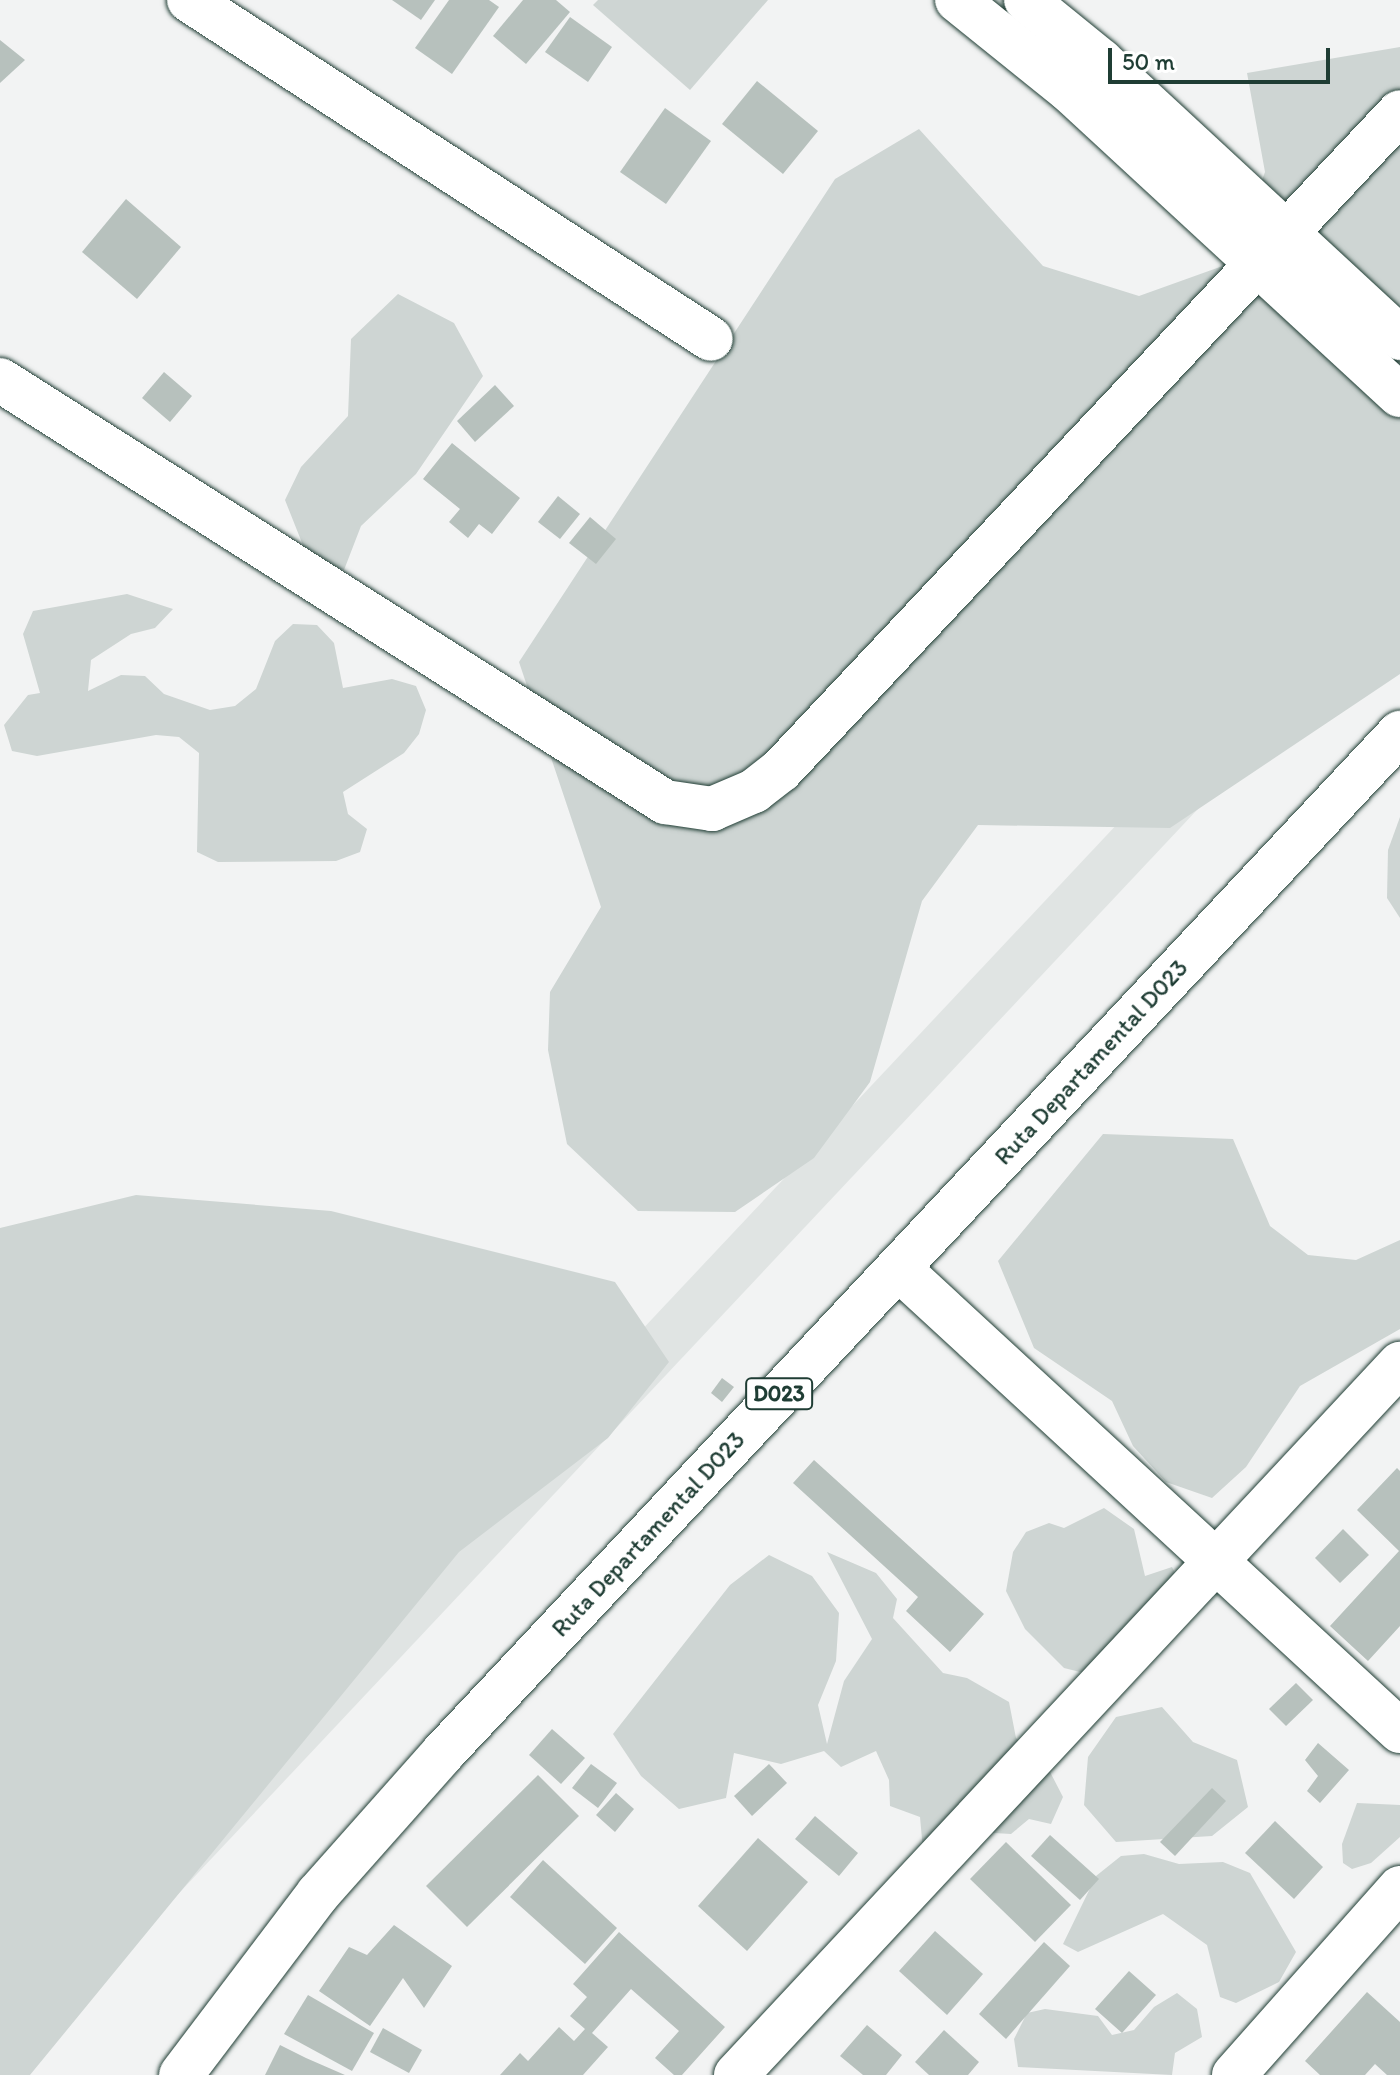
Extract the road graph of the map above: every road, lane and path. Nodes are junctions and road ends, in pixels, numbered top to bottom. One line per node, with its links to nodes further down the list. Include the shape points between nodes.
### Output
1 (189, 0): 7 (street)
2 (957, 0): 5 (street)
3 (1026, 0): 5 (street)
4 (1400, 112): 5 (street)
5 (1274, 250): 6 (street); 8 (street, via 781,770 754,791 712,809 665,802); 9 (street)
6 (1400, 338)
7 (711, 339)
8 (0, 380)
9 (1400, 395)
10 (1400, 733): 11 (street, Ruta Departamental D023 / D023)
11 (898, 1268): 13 (street); 17 (street, Ruta Departamental D023 / D023, via 443,1753 318,1894)
12 (1400, 1364): 13 (street)
13 (1215, 1557): 14 (street); 18 (street)
14 (1400, 1731)
15 (1400, 1888): 16 (street)
16 (1250, 2070)
17 (181, 2075)
18 (736, 2075)

